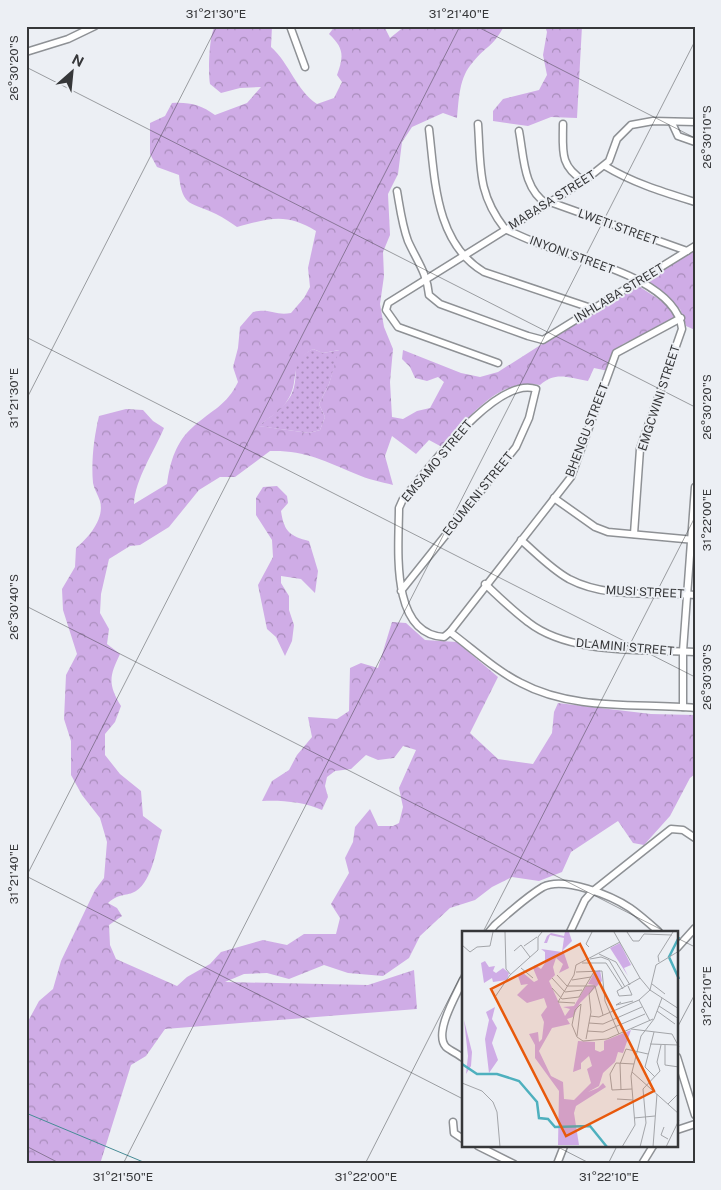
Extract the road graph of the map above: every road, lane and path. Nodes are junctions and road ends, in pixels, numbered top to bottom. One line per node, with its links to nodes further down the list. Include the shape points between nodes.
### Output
1 (95, 26): 3 (street, via 68,39)
2 (290, 26): 4 (street)
3 (26, 52)
4 (305, 67)
5 (695, 122): 6 (street, MABASA STREET)
6 (672, 123): 11 (street, via 678,136); 12 (street, MABASA STREET, via 653,121 630,125 617,138)
7 (478, 124): 17 (street, via 485,198)
8 (564, 124): 13 (street, via 562,152 573,175)
9 (429, 129): 20 (street, via 439,209)
10 (519, 131): 16 (street, via 530,187)
11 (695, 142)
12 (604, 166): 13 (street, MABASA STREET); 15 (street, via 642,185)
13 (584, 181): 16 (street, MABASA STREET)
14 (397, 191): 21 (street, via 408,240)
15 (695, 202)
16 (548, 204): 17 (street, MABASA STREET); 19 (street, LWETI STREET)
17 (504, 229): 20 (street, MABASA STREET); 22 (street, INYONI STREET)
18 (695, 246): 19 (street, INHLABA STREET)
19 (687, 251): 22 (street, INHLABA STREET)
20 (463, 255): 21 (street, MABASA STREET); 23 (street, via 484,272)
21 (427, 278): 23 (street, INHLABA STREET, via 429,295 440,304 543,340); 25 (street, MABASA STREET, via 388,303 386,310 391,320 398,328)
22 (639, 281): 23 (street, INHLABA STREET); 24 (street, via 671,304)
23 (591, 308)
24 (681, 318): 28 (street, BHENGU STREET, via 616,353 570,477); 29 (street, EMGCWINI STREET, via 682,329 640,449)
25 (498, 363)
26 (536, 389): 33 (street, EGUMENI STREET, via 529,418 516,447); 33 (street, EMSAMO STREET, via 529,386 518,389 476,414 403,498 399,508)
27 (695, 487): 31 (street)
28 (554, 498): 29 (street, via 595,527 608,532); 30 (street, BHENGU STREET)
29 (634, 534): 31 (street)
30 (521, 540): 32 (street, BHENGU STREET); 34 (street, MUSI STREET, via 569,579 590,587 612,592)
31 (693, 540): 34 (street)
32 (485, 584): 35 (street, BHENGU STREET); 36 (street, DLAMINI STREET, via 529,623 553,636 580,645)
33 (401, 591): 35 (street, EMSAMO STREET, via 410,617 428,633 444,637)
34 (692, 595): 36 (street)
35 (450, 632): 38 (street, via 496,668 522,684 548,694 584,702)
36 (683, 652): 37 (street, DLAMINI STREET); 38 (street)
37 (695, 652)
38 (683, 707): 39 (street)
39 (695, 708)
40 (695, 838): 41 (street, via 683,830 671,829)
41 (593, 891): 43 (street, via 561,883 544,886); 44 (street, via 585,900); 45 (street, via 630,908)
42 (695, 928): 46 (street)
43 (490, 931)
44 (570, 931)
45 (659, 931)
46 (678, 946)
47 (462, 984): 48 (street, via 447,1014 442,1038 446,1047)
48 (462, 1057)
49 (678, 1060): 50 (street)
50 (695, 1116)
51 (453, 1122): 54 (street, via 454,1133)
52 (695, 1124): 53 (street)
53 (678, 1130)
54 (462, 1138)
55 (482, 1148): 58 (street)
56 (563, 1148): 59 (street)
57 (652, 1148): 60 (street)
58 (514, 1164)
59 (557, 1164)
60 (642, 1164)

